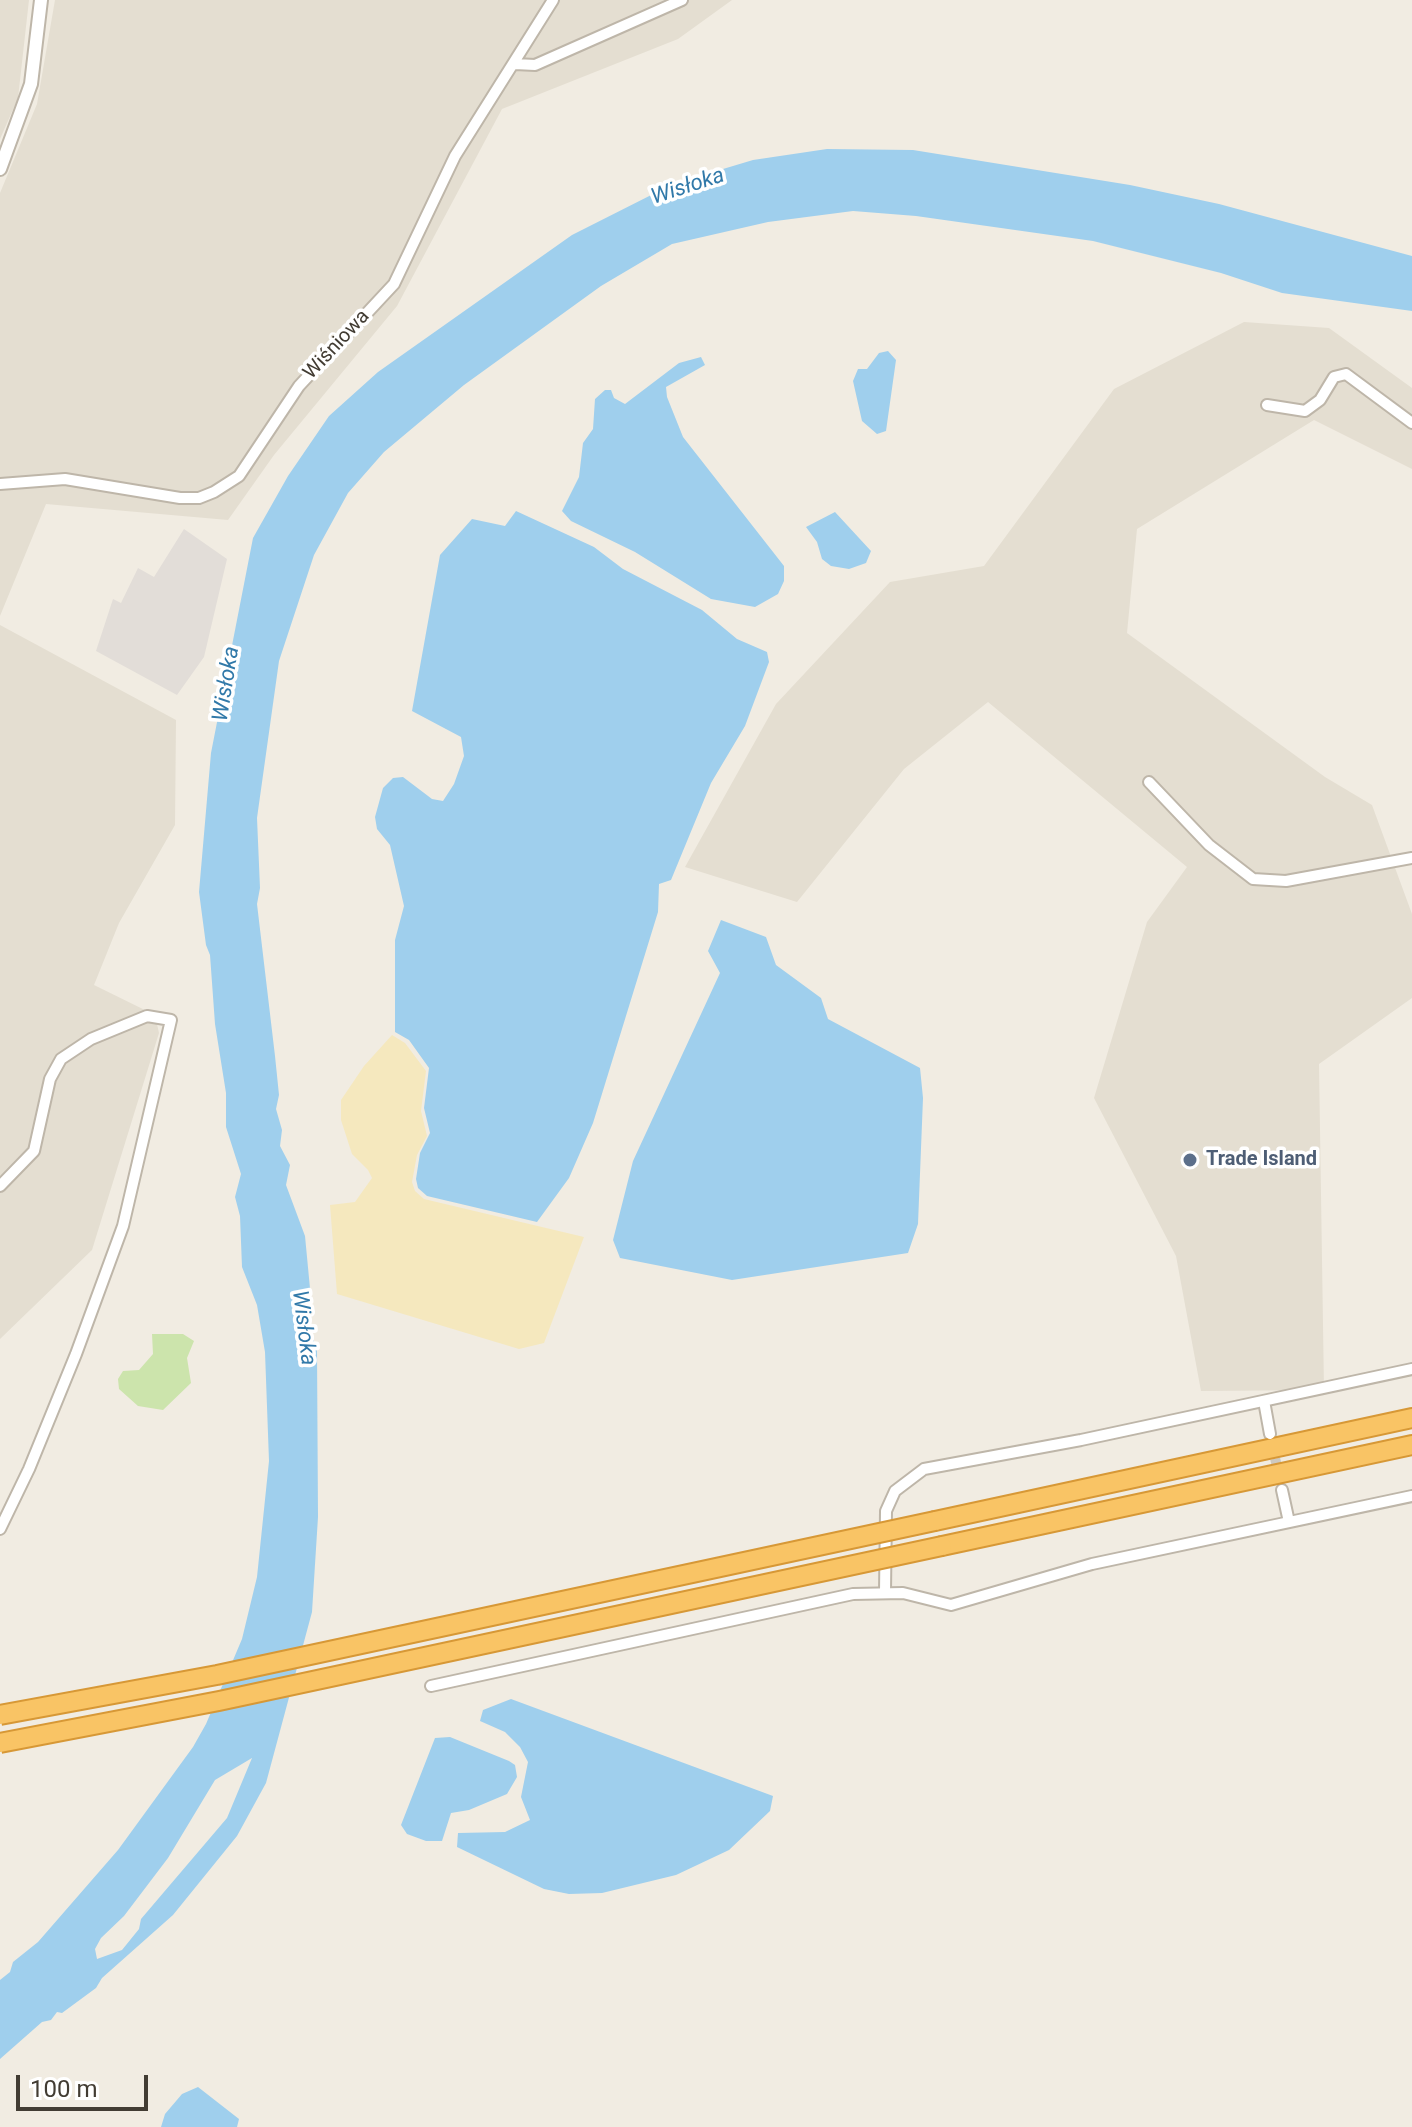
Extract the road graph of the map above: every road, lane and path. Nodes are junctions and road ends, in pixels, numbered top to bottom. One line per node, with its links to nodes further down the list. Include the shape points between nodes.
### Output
1 (41, 0): 5 (street, via 31,84)
2 (553, 0): 4 (street, Wiśniowa)
3 (682, 0): 4 (street, via 535,65)
4 (515, 64): 8 (street, Wiśniowa, via 455,156 394,284 307,376 239,476 199,498 65,479)
5 (0, 169)
6 (1267, 405): 7 (street, via 1305,411 1320,400 1334,377 1346,374)
7 (1412, 423)
8 (0, 484)
9 (1149, 782): 10 (street, via 1209,845 1261,882)
10 (1412, 858)
11 (0, 1186): 20 (street, via 34,1151 50,1079 61,1059 91,1039 147,1016 171,1020 123,1226 70,1368)
12 (1412, 1369): 13 (street)
13 (1264, 1401): 15 (street); 21 (street, via 924,1469 895,1491 886,1511)
14 (1412, 1418): 23 (highway, bridge, via 217,1675)
15 (1270, 1434)
16 (1412, 1445): 24 (highway, bridge, via 219,1701)
17 (1282, 1490): 19 (street)
18 (1412, 1496): 19 (street)
19 (1289, 1522): 21 (street, via 1092,1564 951,1605)
20 (0, 1529)
21 (885, 1592): 22 (street, via 853,1594)
22 (431, 1686)
23 (0, 1715)
24 (0, 1743)

